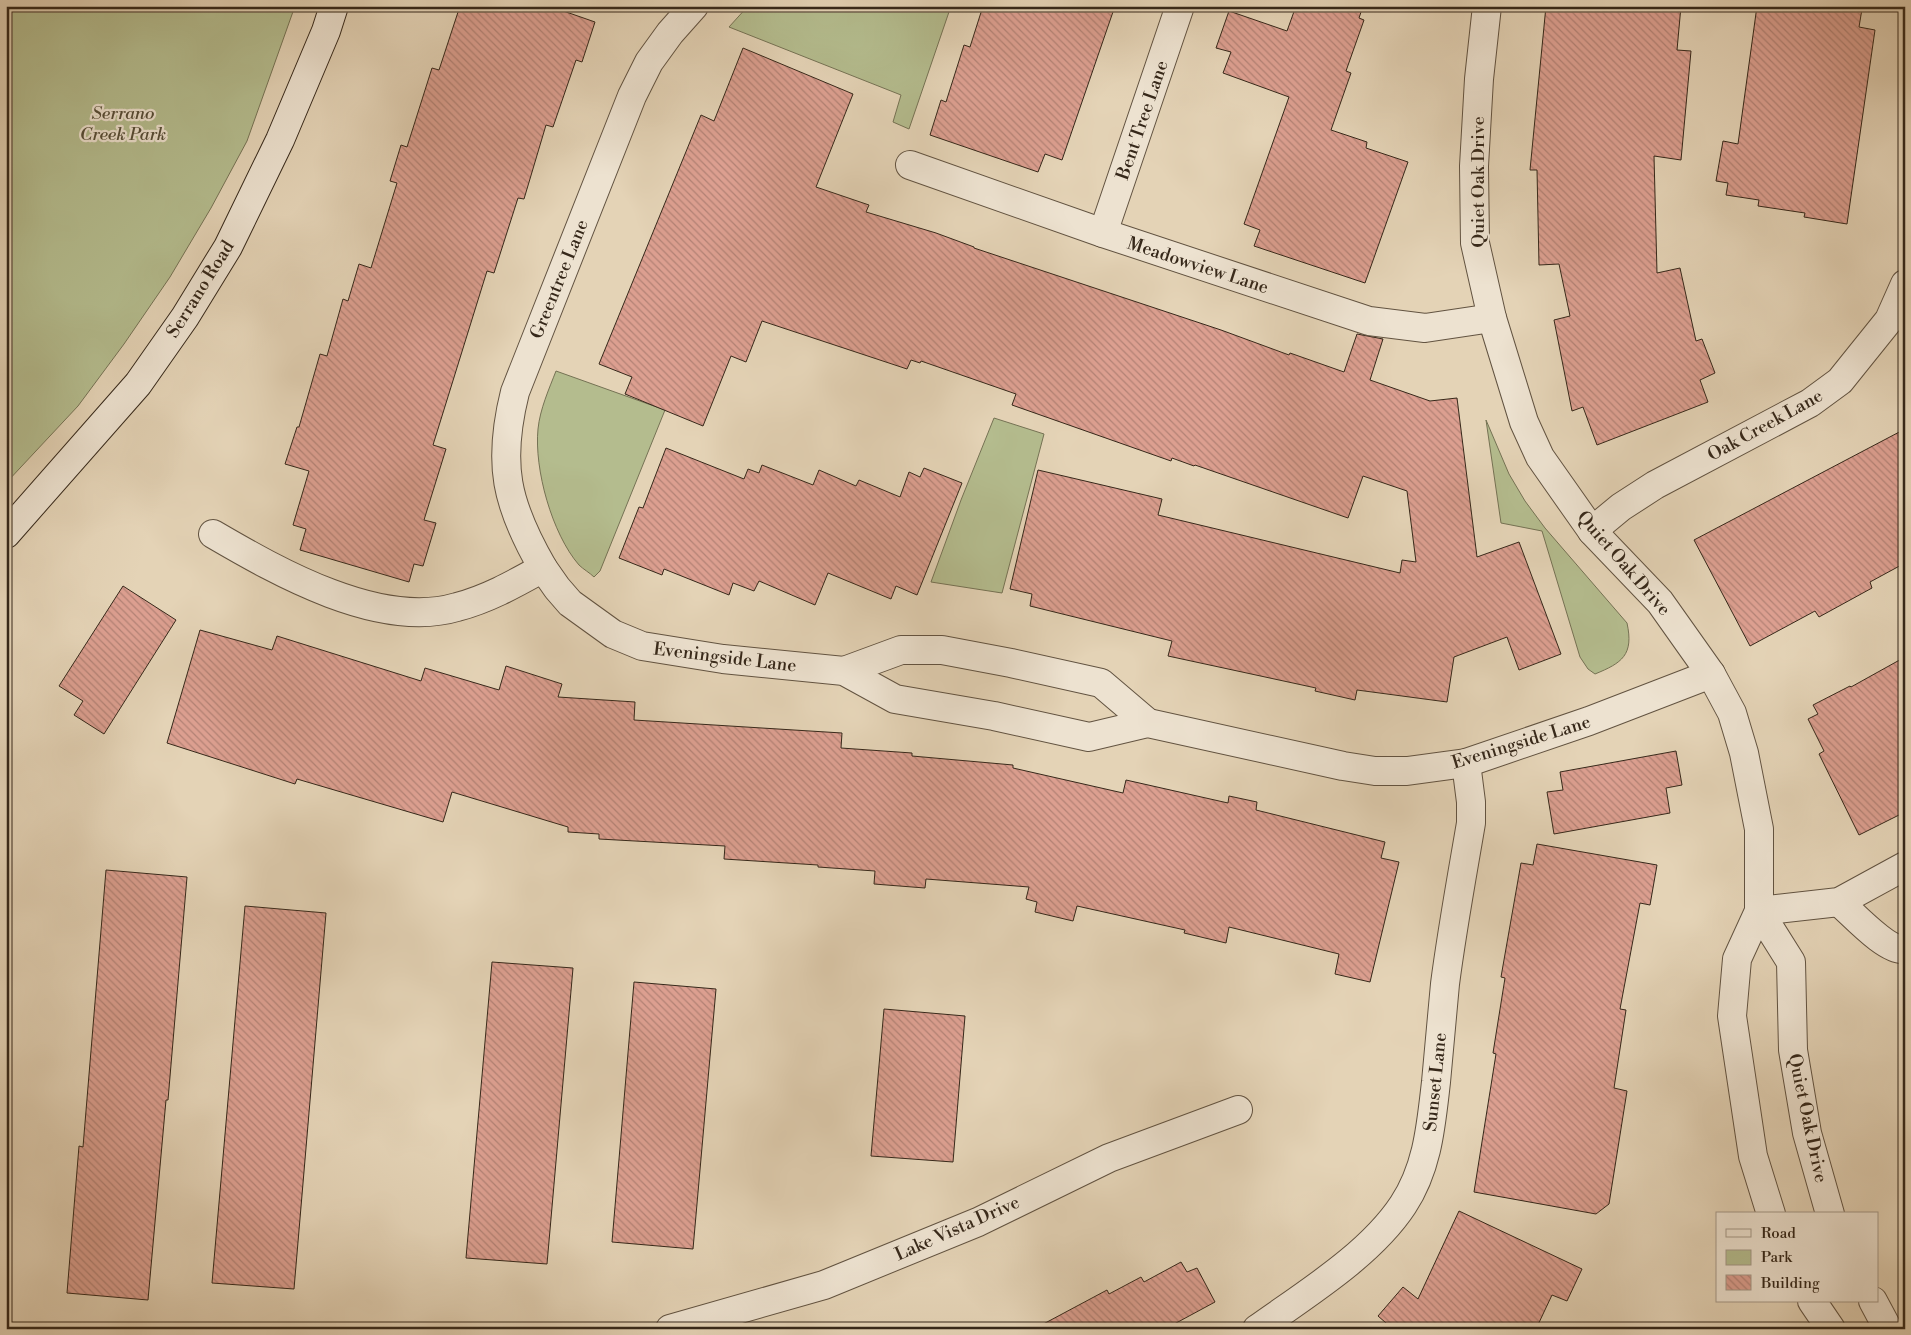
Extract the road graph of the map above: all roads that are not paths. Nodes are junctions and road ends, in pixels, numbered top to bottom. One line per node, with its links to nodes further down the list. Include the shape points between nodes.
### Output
1 (334, 6): 10 (street, Serrano Road, via 280,140 228,247 185,317 138,384)
2 (694, 6): 12 (street, Greentree Lane, via 649,62 632,96 515,392 508,421 505,465 520,523)
3 (1180, 6): 6 (street, Bent Tree Lane)
4 (1487, 6): 8 (street, Quiet Oak Drive, via 1475,147 1475,243)
5 (910, 165): 6 (street, Meadowview Lane)
6 (1103, 233): 8 (street, Meadowview Lane, via 1369,322 1425,328)
7 (1905, 284): 9 (street, Oak Creek Lane, via 1889,320 1840,381 1810,403 1655,485)
8 (1492, 318): 9 (street, Quiet Oak Drive, via 1524,422 1540,457)
9 (1592, 531): 14 (street, Quiet Oak Drive, via 1660,602)
10 (6, 534)
11 (213, 534): 12 (street, via 269,566 333,594 392,611 413,613 457,608 500,591)
12 (543, 568): 13 (street, Eveningside Lane, via 570,603 614,634 642,646 723,659)
13 (844, 671): 15 (street, Eveningside Lane, via 895,699 1089,737); 15 (street, Eveningside Lane, via 901,650 942,650 1101,683)
14 (1711, 674): 16 (street, Eveningside Lane, via 1589,721); 19 (street, Quiet Oak Drive, via 1732,713 1744,753 1759,829)
15 (1148, 723): 16 (street, Eveningside Lane, via 1374,771 1407,771)
16 (1466, 763): 27 (street, Sunset Lane, via 1471,823 1446,982 1426,1156 1404,1204 1374,1242)
17 (1905, 866): 18 (street)
18 (1840, 902): 19 (street); 20 (street, via 1881,940 1900,950)
19 (1760, 911): 22 (street, Quiet Oak Drive, via 1737,960 1732,1016 1753,1156); 23 (street, Quiet Oak Drive, via 1791,962 1793,1050 1807,1133)
20 (1905, 949)
21 (1238, 1110): 26 (street, Lake Vista Drive, via 1108,1158 978,1222 824,1285)
22 (1770, 1212)
23 (1829, 1212)
24 (1813, 1302): 28 (street)
25 (1874, 1302): 29 (street)
26 (670, 1329)
27 (1257, 1329)
28 (1831, 1329)
29 (1888, 1329)

